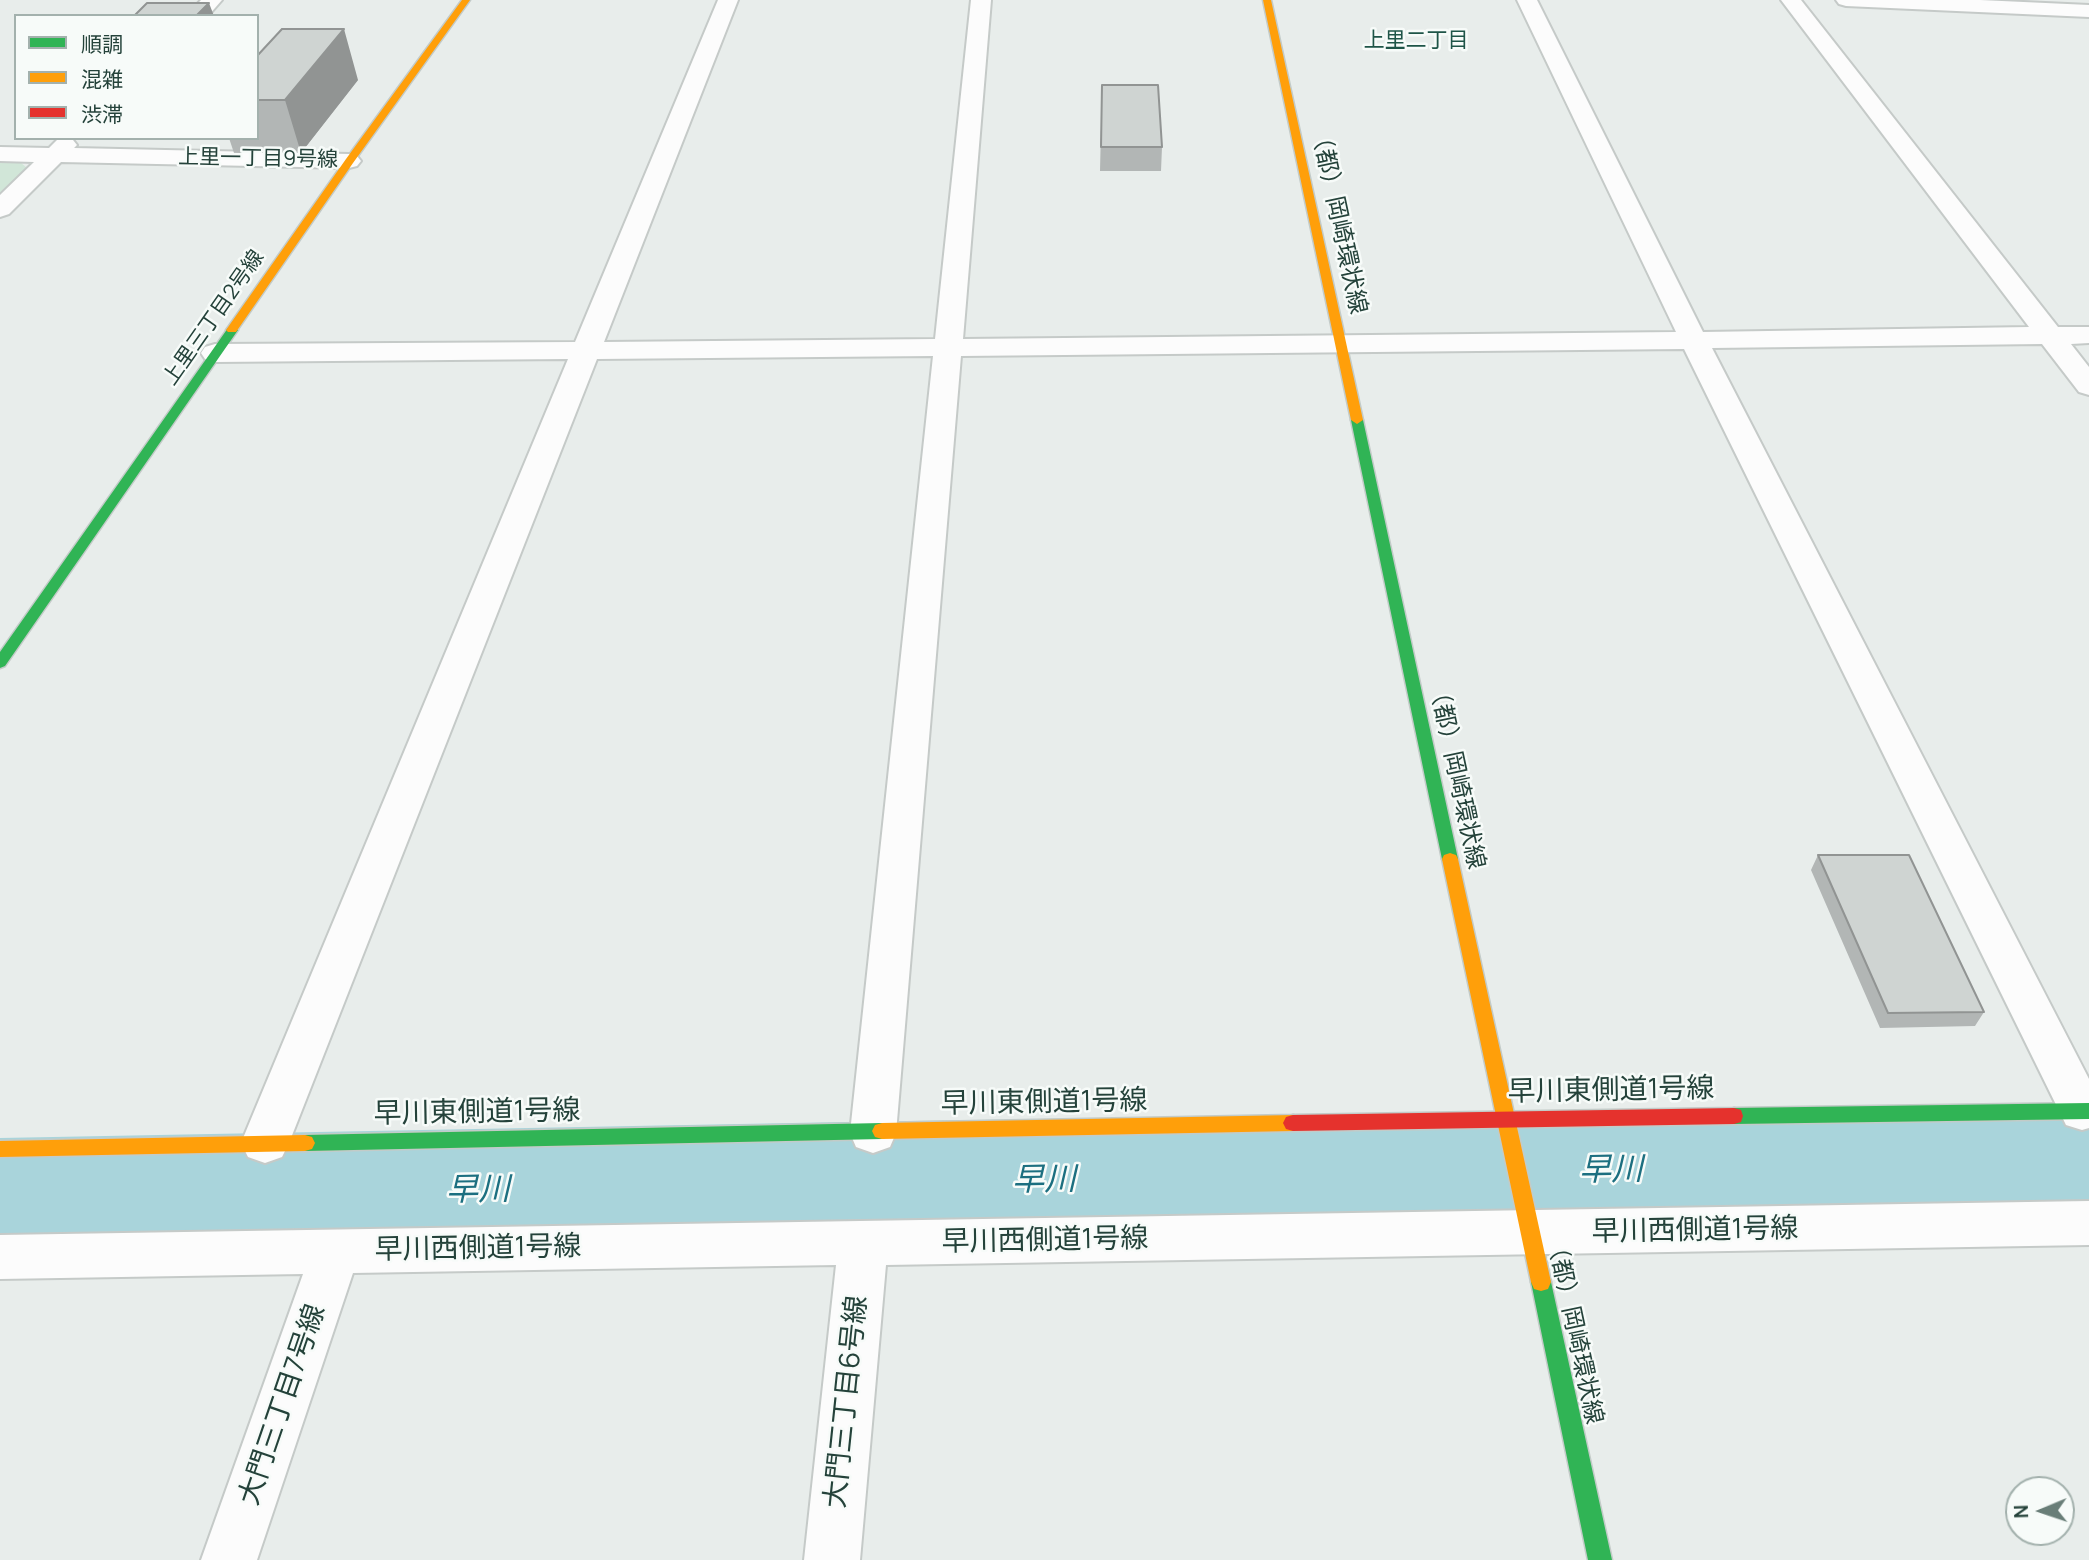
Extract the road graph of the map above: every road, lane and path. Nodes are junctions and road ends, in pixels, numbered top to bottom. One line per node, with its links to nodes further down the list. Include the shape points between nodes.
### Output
1 (212, 0): 11 (street)
2 (466, 0): 15 (street, 上里三丁目2号線)
3 (729, 0): 22 (street)
4 (981, 0): 21 (street)
5 (1267, 0): 20 (street, （都）岡崎環状線)
6 (1527, 0): 19 (street)
7 (1791, 0): 17 (street)
8 (1846, 0): 9 (street)
9 (2060, 5): 10 (street); 12 (street)
10 (2089, 11)
11 (198, 14)
12 (2089, 33)
13 (63, 146): 14 (street, 上里一丁目9号線); 15 (street, 上里一丁目9号線); 16 (street)
14 (0, 154)
15 (349, 161): 23 (street, 上里三丁目2号線)
16 (0, 209)
17 (2049, 335): 18 (street); 19 (street); 24 (street)
18 (2089, 335)
19 (1695, 341): 20 (street); 26 (street)
20 (1342, 345): 21 (street); 27 (street, （都）岡崎環状線)
21 (948, 348): 22 (street); 28 (street)
22 (588, 350): 23 (street); 29 (street)
23 (215, 353): 25 (street, 上里三丁目2号線)
24 (2089, 386)
25 (0, 663)
26 (2085, 1111): 27 (street, 早川東側道1号線)
27 (1505, 1119): 28 (street, 早川東側道1号線); 32 (street, （都）岡崎環状線)
28 (873, 1133): 29 (street, 早川東側道1号線)
29 (265, 1143): 30 (street, 早川東側道1号線)
30 (0, 1149)
31 (2089, 1223): 32 (street, 早川西側道1号線)
32 (1530, 1234): 33 (street, 早川西側道1号線); 38 (street, （都）岡崎環状線)
33 (863, 1244): 34 (street, 早川西側道1号線); 37 (street, 大門三丁目6号線)
34 (336, 1250): 35 (street, 早川西側道1号線); 36 (street, 大門三丁目7号線)
35 (0, 1257)
36 (229, 1560)
37 (831, 1560)
38 (1600, 1560)

